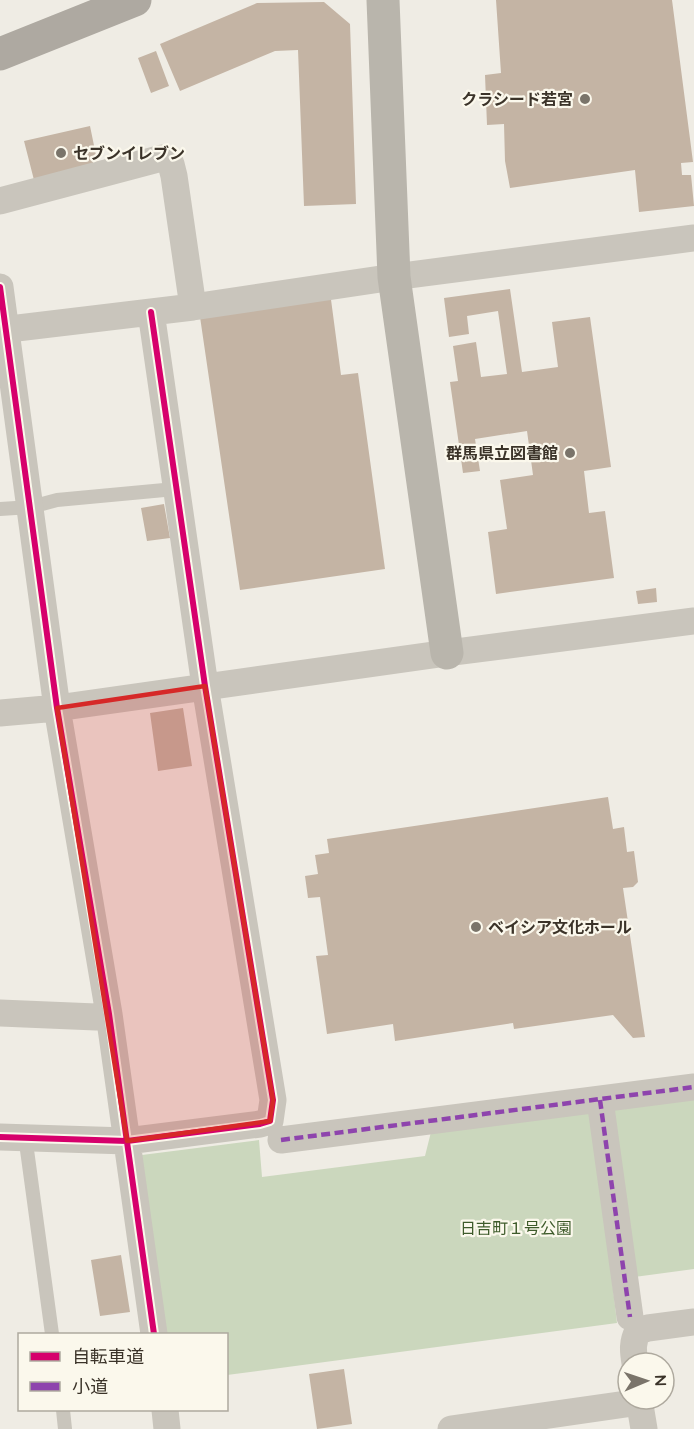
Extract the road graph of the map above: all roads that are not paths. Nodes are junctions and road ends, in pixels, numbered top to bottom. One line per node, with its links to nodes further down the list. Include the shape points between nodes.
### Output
1 (133, 0): 3 (main road)
2 (383, 0): 6 (street)
3 (0, 54)
4 (0, 201): 8 (street, via 162,158 171,164 174,176)
5 (694, 238): 6 (street)
6 (394, 277): 8 (street); 15 (street)
7 (0, 288): 10 (street)
8 (193, 307): 9 (street)
9 (151, 312): 10 (street); 11 (street)
10 (2, 330): 12 (street)
11 (175, 489): 12 (lane, via 57,500); 16 (street)
12 (31, 507): 13 (lane); 17 (street)
13 (0, 509)
14 (694, 621): 15 (street)
15 (447, 653): 16 (street)
16 (206, 686): 17 (street); 26 (street, via 272,1113 270,1121 260,1124)
17 (57, 708): 18 (street); 20 (street)
18 (0, 713)
19 (0, 1013): 20 (street, via 96,1017)
20 (109, 1014): 26 (street)
21 (694, 1087): 22 (street)
22 (600, 1100): 25 (street); 27 (street)
23 (0, 1137): 24 (street)
24 (28, 1138): 26 (street); 29 (lane)
25 (282, 1140)
26 (127, 1141): 30 (street)
27 (630, 1317)
28 (694, 1322): 31 (street, via 638,1331)
29 (52, 1333)
30 (154, 1333)
31 (633, 1351)
32 (616, 1404): 38 (street)
33 (63, 1411): 36 (lane)
34 (165, 1411): 37 (street)
35 (642, 1411): 39 (street)
36 (65, 1429)
37 (167, 1429)
38 (452, 1429)
39 (644, 1429)

